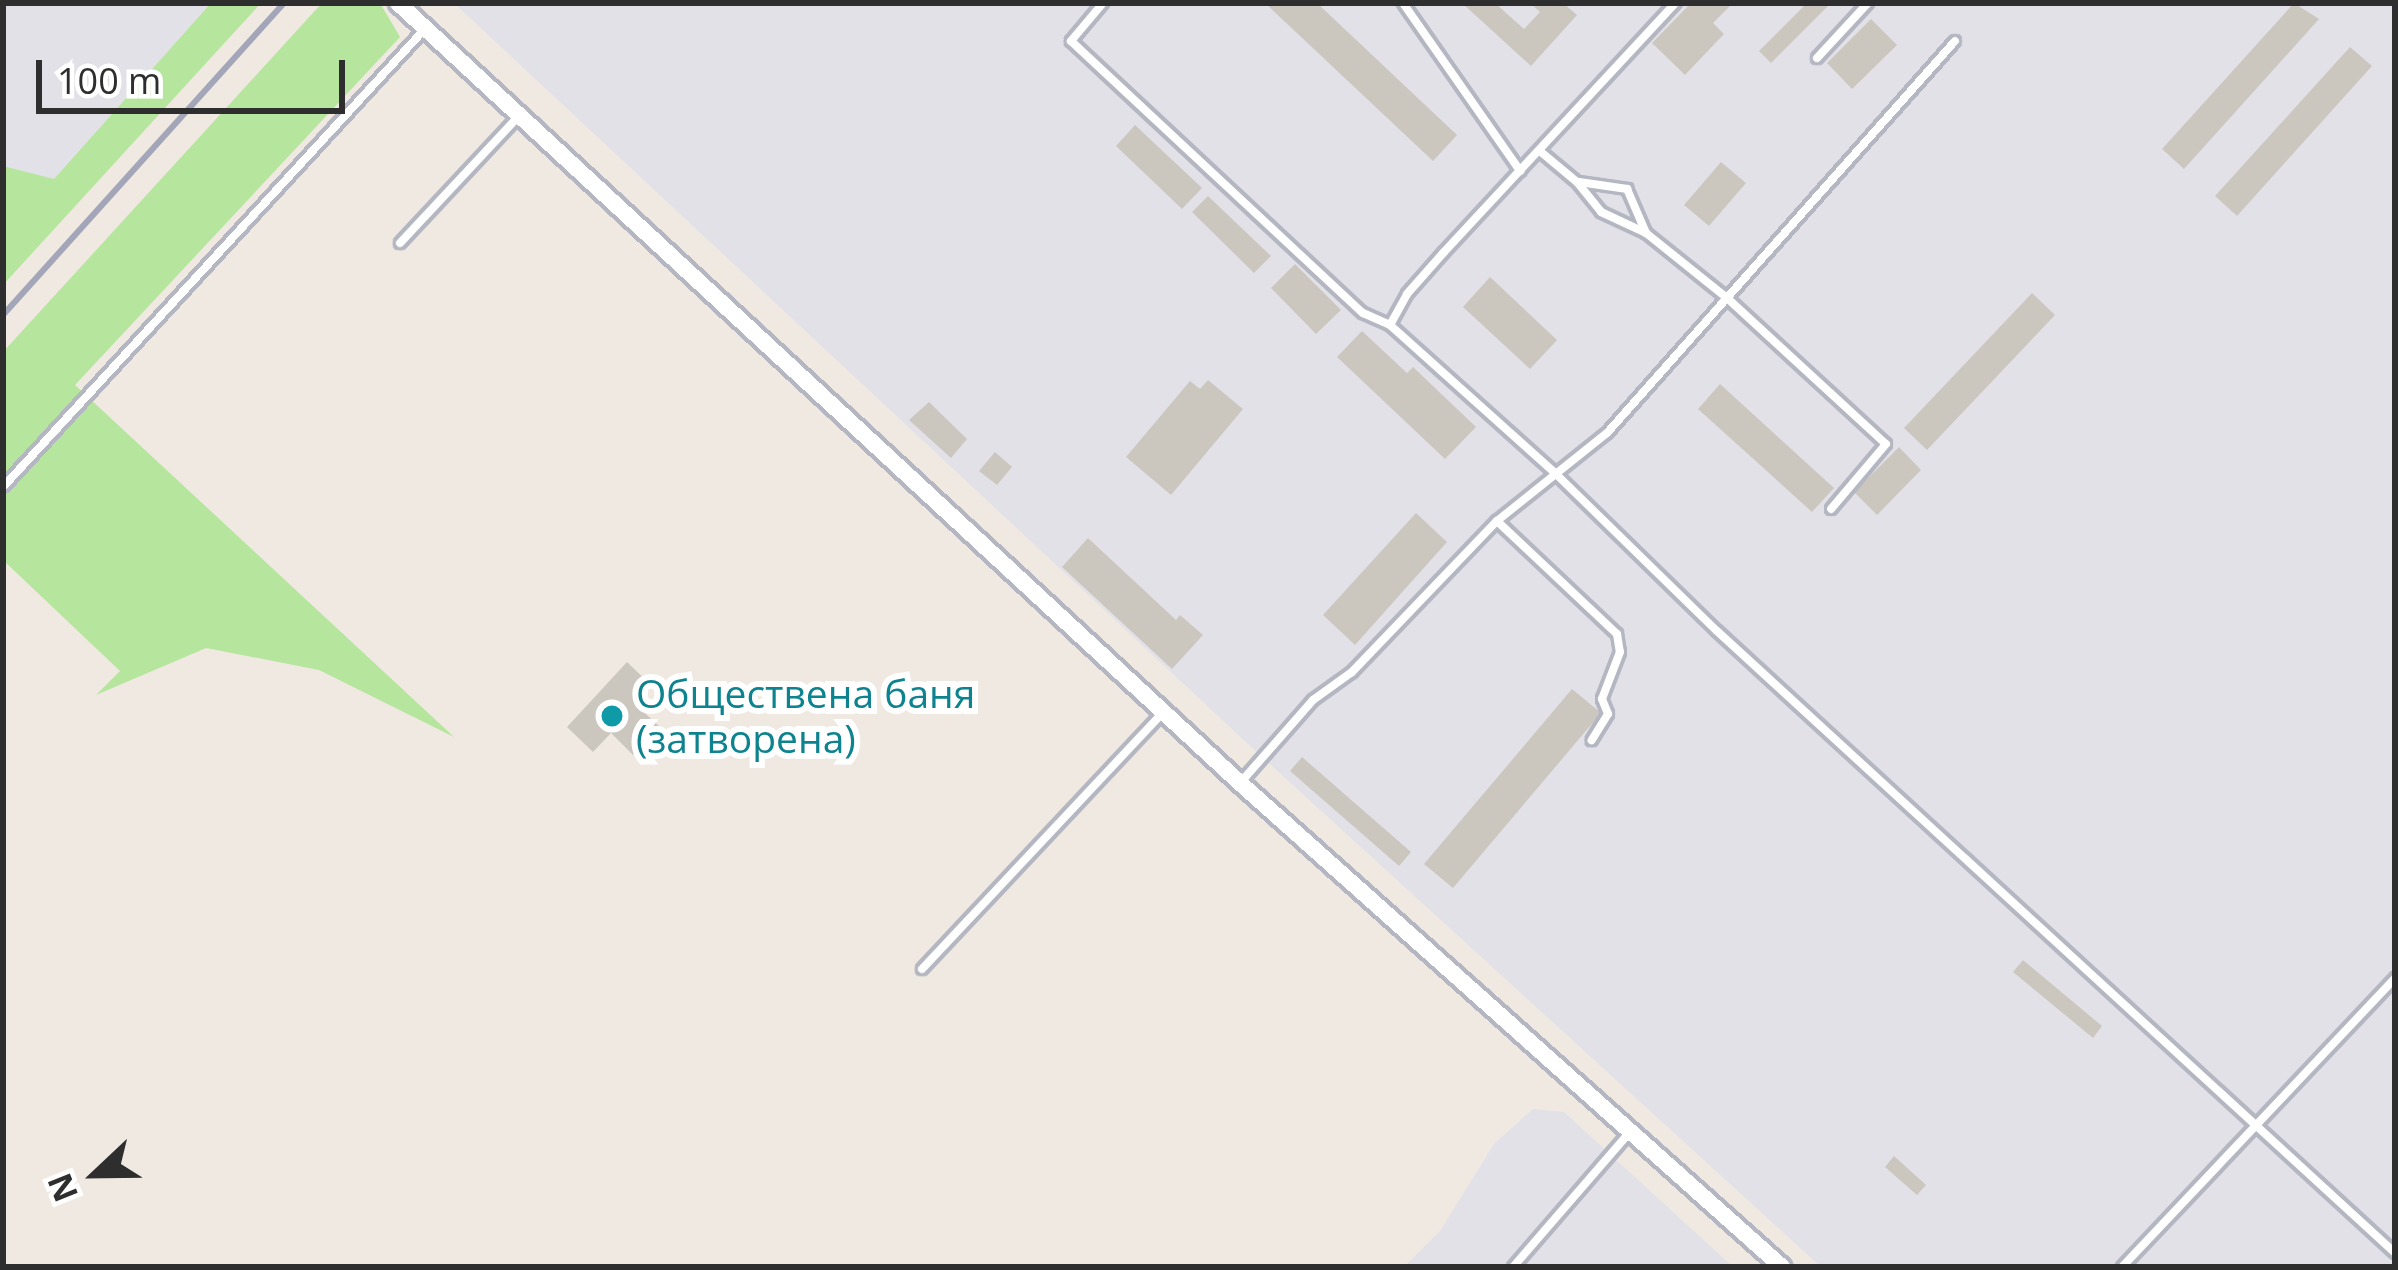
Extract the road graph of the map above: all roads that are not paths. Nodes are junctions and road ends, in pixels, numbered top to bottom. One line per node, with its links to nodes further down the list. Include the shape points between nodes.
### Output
1 (398, 3): 6 (street)
2 (1103, 3): 16 (lane, via 1071,41 1363,314)
3 (1403, 3): 11 (lane)
4 (1675, 3): 10 (lane)
5 (1868, 3): 8 (lane)
6 (423, 31): 9 (street); 18 (lane)
7 (1955, 41): 15 (lane)
8 (1817, 58)
9 (520, 115): 14 (lane); 21 (street)
10 (1541, 152): 11 (lane); 12 (lane)
11 (1520, 170): 16 (lane, via 1407,294)
12 (1577, 182): 13 (lane, via 1601,212); 13 (lane, via 1628,189)
13 (1646, 233): 15 (lane)
14 (400, 244)
15 (1726, 297): 17 (lane, via 1607,433); 19 (lane, via 1886,444)
16 (1390, 325): 17 (lane)
17 (1557, 475): 20 (lane); 26 (lane)
18 (4, 486)
19 (1831, 508)
20 (1497, 521): 22 (lane, via 1617,634 1620,652 1602,698 1608,714); 23 (lane, via 1352,672 1313,700)
21 (1163, 712): 23 (street); 24 (lane)
22 (1592, 740)
23 (1240, 783): 27 (street)
24 (922, 969)
25 (2395, 978): 26 (lane)
26 (2256, 1126): 28 (lane); 31 (lane)
27 (1630, 1131): 29 (lane); 30 (street)
28 (2395, 1253)
29 (1513, 1267)
30 (1781, 1267)
31 (2122, 1267)

